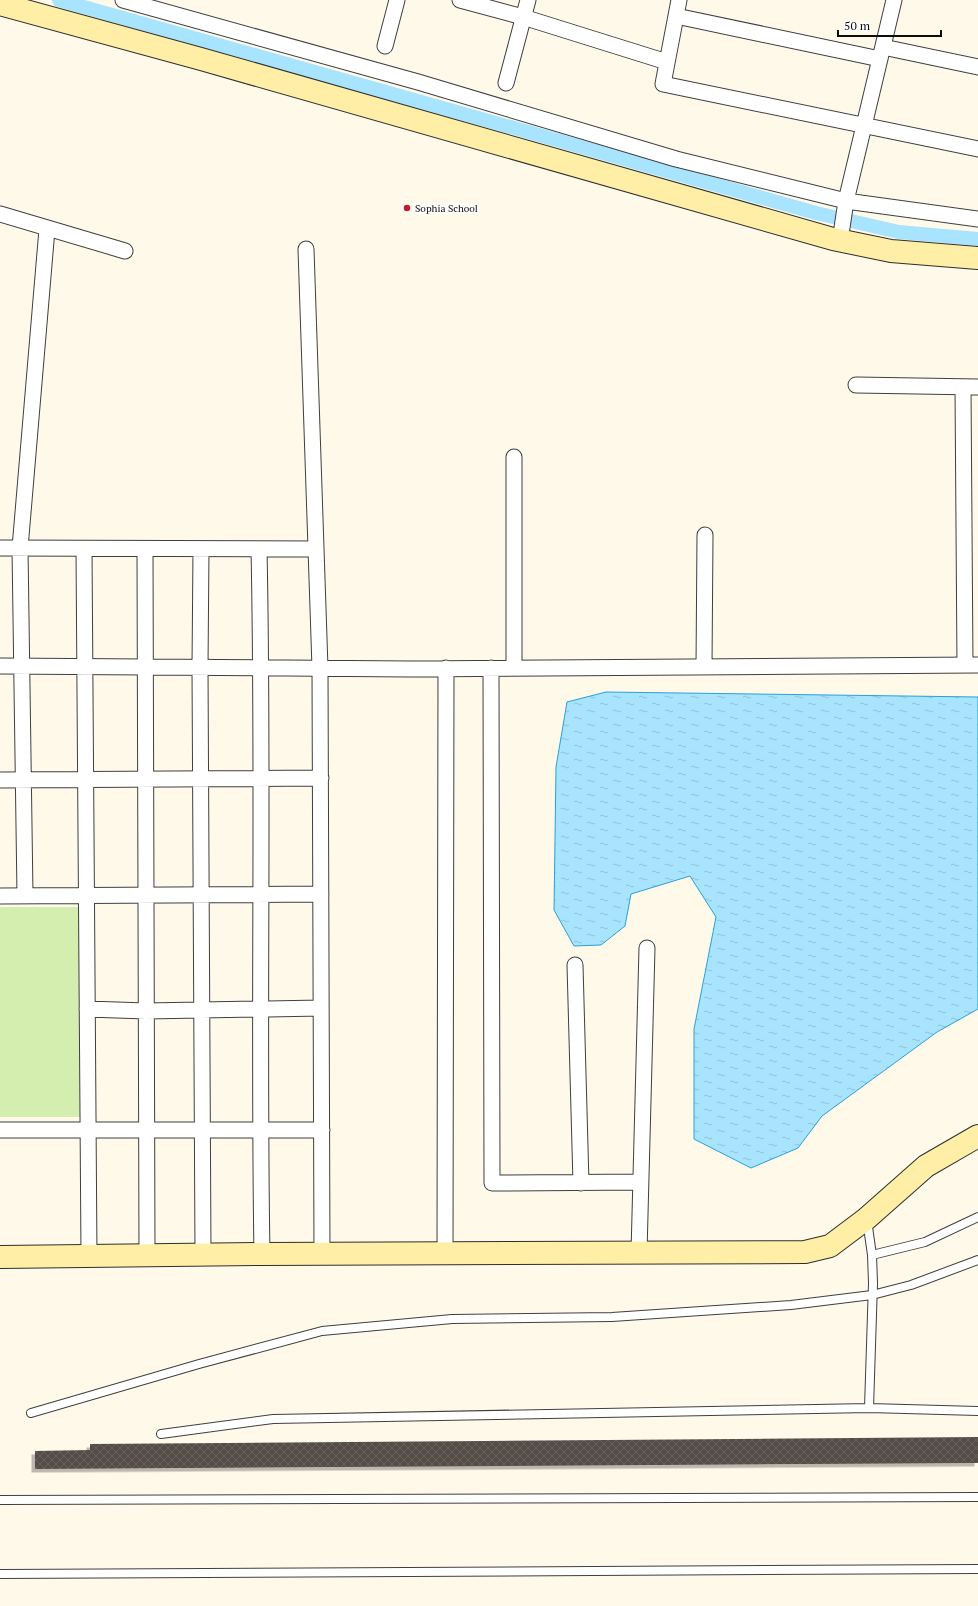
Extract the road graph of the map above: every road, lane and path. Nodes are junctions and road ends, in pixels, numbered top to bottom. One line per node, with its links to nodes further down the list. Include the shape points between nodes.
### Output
1 (122, 0): 17 (street, via 418,82)
2 (397, 0): 10 (street)
3 (460, 0): 9 (street)
4 (528, 0): 9 (street)
5 (679, 0): 8 (street)
6 (894, 0): 11 (street)
7 (0, 4): 21 (street, via 557,162)
8 (676, 16): 11 (street); 12 (street)
9 (524, 17): 12 (street); 14 (street)
10 (385, 46)
11 (881, 53): 13 (street); 15 (street)
12 (667, 62): 15 (street, via 662,84)
13 (978, 67)
14 (506, 83)
15 (864, 126): 16 (street); 17 (street)
16 (978, 149)
17 (845, 206): 19 (street); 21 (street)
18 (0, 214): 20 (street)
19 (978, 219)
20 (46, 229): 23 (street); 31 (street)
21 (841, 237): 24 (street, via 891,251)
22 (306, 249): 33 (street)
23 (125, 251)
24 (978, 258)
25 (856, 385): 26 (street)
26 (971, 387): 28 (street)
27 (514, 457): 49 (street)
28 (971, 490): 37 (street)
29 (705, 535): 44 (street)
30 (0, 548): 31 (street)
31 (20, 548): 34 (street); 40 (street)
32 (259, 548): 33 (street); 36 (street); 45 (street)
33 (316, 548): 46 (street)
34 (84, 549): 35 (street); 41 (street)
35 (145, 549): 36 (street); 42 (street)
36 (201, 549): 43 (street)
37 (971, 555): 38 (street)
38 (971, 665): 44 (street)
39 (0, 666): 40 (street)
40 (22, 666): 41 (street); 56 (street)
41 (85, 667): 42 (street); 53 (street)
42 (145, 667): 43 (street); 54 (street)
43 (200, 667): 45 (street); 50 (street)
44 (704, 667): 49 (street)
45 (261, 668): 46 (street); 51 (street)
46 (320, 668): 47 (street); 52 (street)
47 (446, 668): 48 (street); 85 (street)
48 (490, 668): 49 (street); 79 (street, via 492,1183)
49 (514, 668)
50 (200, 778): 51 (street); 54 (street); 59 (street)
51 (262, 778): 52 (street); 60 (street)
52 (321, 778): 61 (street)
53 (86, 779): 54 (street); 56 (street); 57 (street)
54 (146, 779): 58 (street)
55 (0, 780): 56 (street)
56 (23, 780): 62 (street)
57 (86, 894): 58 (street); 62 (street); 67 (street)
58 (146, 894): 59 (street); 70 (street)
59 (201, 894): 60 (street); 69 (street)
60 (261, 894): 61 (street); 68 (street)
61 (321, 894): 66 (street)
62 (25, 895): 63 (street)
63 (0, 896)
64 (647, 948): 78 (street)
65 (575, 964): 79 (street)
66 (321, 1008): 68 (street); 76 (street)
67 (87, 1009): 70 (street); 72 (street)
68 (260, 1009): 69 (street); 75 (street)
69 (202, 1010): 70 (street); 74 (street)
70 (146, 1011): 73 (street)
71 (0, 1130): 72 (street)
72 (88, 1130): 73 (street); 90 (street)
73 (147, 1130): 74 (street); 86 (street)
74 (202, 1130): 75 (street); 87 (street)
75 (260, 1130): 76 (street); 83 (street)
76 (322, 1130): 84 (street)
77 (978, 1136): 81 (street, via 926,1166)
78 (640, 1182): 79 (street); 82 (street)
79 (581, 1183)
80 (978, 1217): 88 (lane, via 925,1242)
81 (866, 1219): 82 (street, via 830,1246 805,1252); 88 (lane)
82 (638, 1253): 85 (street)
83 (262, 1254): 84 (street); 87 (street)
84 (322, 1254): 85 (street)
85 (445, 1254)
86 (147, 1255): 87 (street); 90 (street)
87 (203, 1255)
88 (872, 1255): 92 (lane)
89 (0, 1257): 90 (street)
90 (89, 1257)
91 (978, 1260): 92 (lane)
92 (872, 1295): 93 (lane); 95 (lane, via 791,1305 682,1313 612,1317 452,1319 322,1331)
93 (869, 1408): 94 (lane); 96 (lane, via 273,1419)
94 (978, 1411)
95 (31, 1413)
96 (161, 1434)
97 (978, 1497): 98 (lane)
98 (0, 1500)
99 (978, 1569): 100 (lane)
100 (0, 1574)

